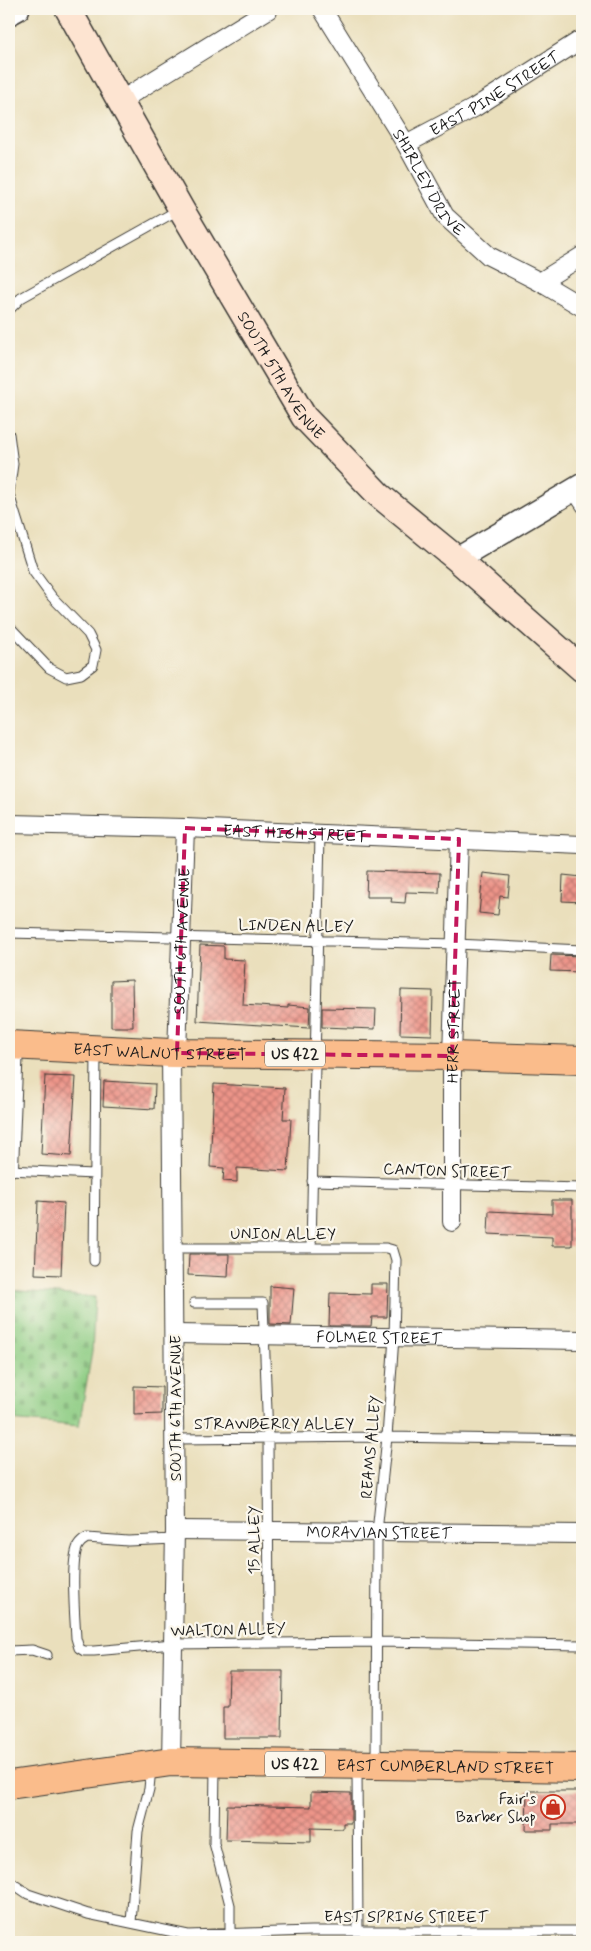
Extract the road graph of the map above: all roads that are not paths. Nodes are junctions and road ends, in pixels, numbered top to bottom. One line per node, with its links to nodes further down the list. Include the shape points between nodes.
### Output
1 (18, 9): 5 (street)
2 (68, 9): 7 (main road, SOUTH 5TH AVENUE)
3 (269, 9): 7 (street)
4 (322, 9): 8 (street, SHIRLEY DRIVE)
5 (9, 14)
6 (582, 39): 8 (street, EAST PINE STREET, via 474,108)
7 (120, 101): 9 (main road, SOUTH 5TH AVENUE)
8 (406, 144): 11 (street, SHIRLEY DRIVE, via 445,216 489,256)
9 (180, 209): 13 (lane, via 21,298); 17 (main road, SOUTH 5TH AVENUE, via 304,417 379,495)
10 (582, 256): 11 (street)
11 (540, 282): 12 (street, SHIRLEY DRIVE)
12 (582, 307)
13 (9, 310)
14 (9, 434): 15 (lane, via 13,464)
15 (9, 493): 18 (lane, via 33,571 52,597 88,634 96,650 93,665 81,674 66,677 50,668)
16 (578, 495): 17 (street)
17 (457, 559): 19 (main road, SOUTH 5TH AVENUE)
18 (9, 626)
19 (582, 669)
20 (9, 824): 21 (street, EAST HIGH STREET)
21 (185, 828): 22 (street, EAST HIGH STREET); 26 (street, SOUTH 6TH AVENUE)
22 (320, 834): 23 (street, EAST HIGH STREET); 27 (lane)
23 (459, 839): 24 (street, EAST HIGH STREET); 28 (street, HERR STREET)
24 (582, 845)
25 (9, 933): 26 (lane, LINDEN ALLEY)
26 (182, 938): 27 (lane, LINDEN ALLEY); 32 (street, SOUTH 6TH AVENUE)
27 (317, 941): 28 (lane, LINDEN ALLEY); 33 (lane)
28 (456, 944): 29 (lane, LINDEN ALLEY); 34 (street, HERR STREET)
29 (582, 950)
30 (11, 1045): 31 (highway, EAST WALNUT STREET / US 422); 36 (street)
31 (96, 1049): 32 (highway, EAST WALNUT STREET / US 422); 37 (lane)
32 (174, 1053): 33 (highway, EAST WALNUT STREET / US 422); 42 (street, SOUTH 6TH AVENUE)
33 (315, 1054): 34 (highway, EAST WALNUT STREET / US 422); 38 (lane)
34 (452, 1056): 35 (highway, EAST WALNUT STREET / US 422); 39 (street, HERR STREET)
35 (582, 1060)
36 (9, 1169): 37 (lane)
37 (94, 1174): 45 (lane)
38 (312, 1181): 39 (lane, CANTON STREET); 43 (lane)
39 (452, 1186): 40 (lane, CANTON STREET); 41 (street, HERR STREET)
40 (582, 1188)
41 (452, 1222)
42 (174, 1248): 43 (lane, UNION ALLEY); 47 (street, SOUTH 6TH AVENUE)
43 (311, 1248): 44 (lane, UNION ALLEY)
44 (393, 1250): 49 (lane, REAMS ALLEY, via 396,1260)
45 (94, 1261)
46 (194, 1303): 48 (lane, 15 ALLEY, via 263,1303)
47 (175, 1334): 48 (street, FOLMER STREET); 53 (street, SOUTH 6TH AVENUE)
48 (263, 1335): 49 (street, FOLMER STREET); 52 (lane, 15 ALLEY)
49 (394, 1337): 50 (street, FOLMER STREET); 51 (lane, REAMS ALLEY)
50 (582, 1340)
51 (387, 1437): 52 (lane, STRAWBERRY ALLEY); 54 (lane, STRAWBERRY ALLEY); 56 (lane, REAMS ALLEY)
52 (268, 1438): 53 (lane, STRAWBERRY ALLEY); 55 (lane, 15 ALLEY)
53 (175, 1439): 57 (street, SOUTH 6TH AVENUE)
54 (582, 1440)
55 (267, 1531): 56 (street, MORAVIAN STREET); 57 (street, MORAVIAN STREET); 60 (lane, 15 ALLEY)
56 (377, 1532): 58 (street, MORAVIAN STREET); 59 (lane, REAMS ALLEY)
57 (175, 1534): 61 (street, SOUTH 6TH AVENUE); 61 (lane, WALTON ALLEY, via 128,1541 87,1538 77,1548 74,1562 79,1648 94,1651)
58 (582, 1534)
59 (376, 1642): 60 (lane, WALTON ALLEY); 62 (lane, WALTON ALLEY); 67 (lane, REAMS ALLEY)
60 (269, 1643): 61 (lane, WALTON ALLEY)
61 (173, 1644): 66 (street, SOUTH 6TH AVENUE)
62 (582, 1645)
63 (9, 1651): 64 (lane, via 32,1650)
64 (47, 1655)
65 (215, 1763): 66 (highway, EAST CUMBERLAND STREET / US 422); 67 (highway, EAST CUMBERLAND STREET / US 422); 74 (lane, via 214,1843 230,1905)
66 (161, 1764): 69 (highway, EAST CUMBERLAND STREET / US 422); 71 (lane, via 149,1789 138,1830)
67 (366, 1765): 68 (highway, EAST CUMBERLAND STREET / US 422); 72 (lane, REAMS ALLEY)
68 (582, 1768)
69 (9, 1785)
70 (9, 1881): 71 (lane, EAST SPRING STREET, via 28,1894)
71 (131, 1924): 74 (lane, EAST SPRING STREET, via 188,1935)
72 (358, 1931): 73 (lane, EAST SPRING STREET); 74 (lane, EAST SPRING STREET)
73 (582, 1931)
74 (230, 1934)

